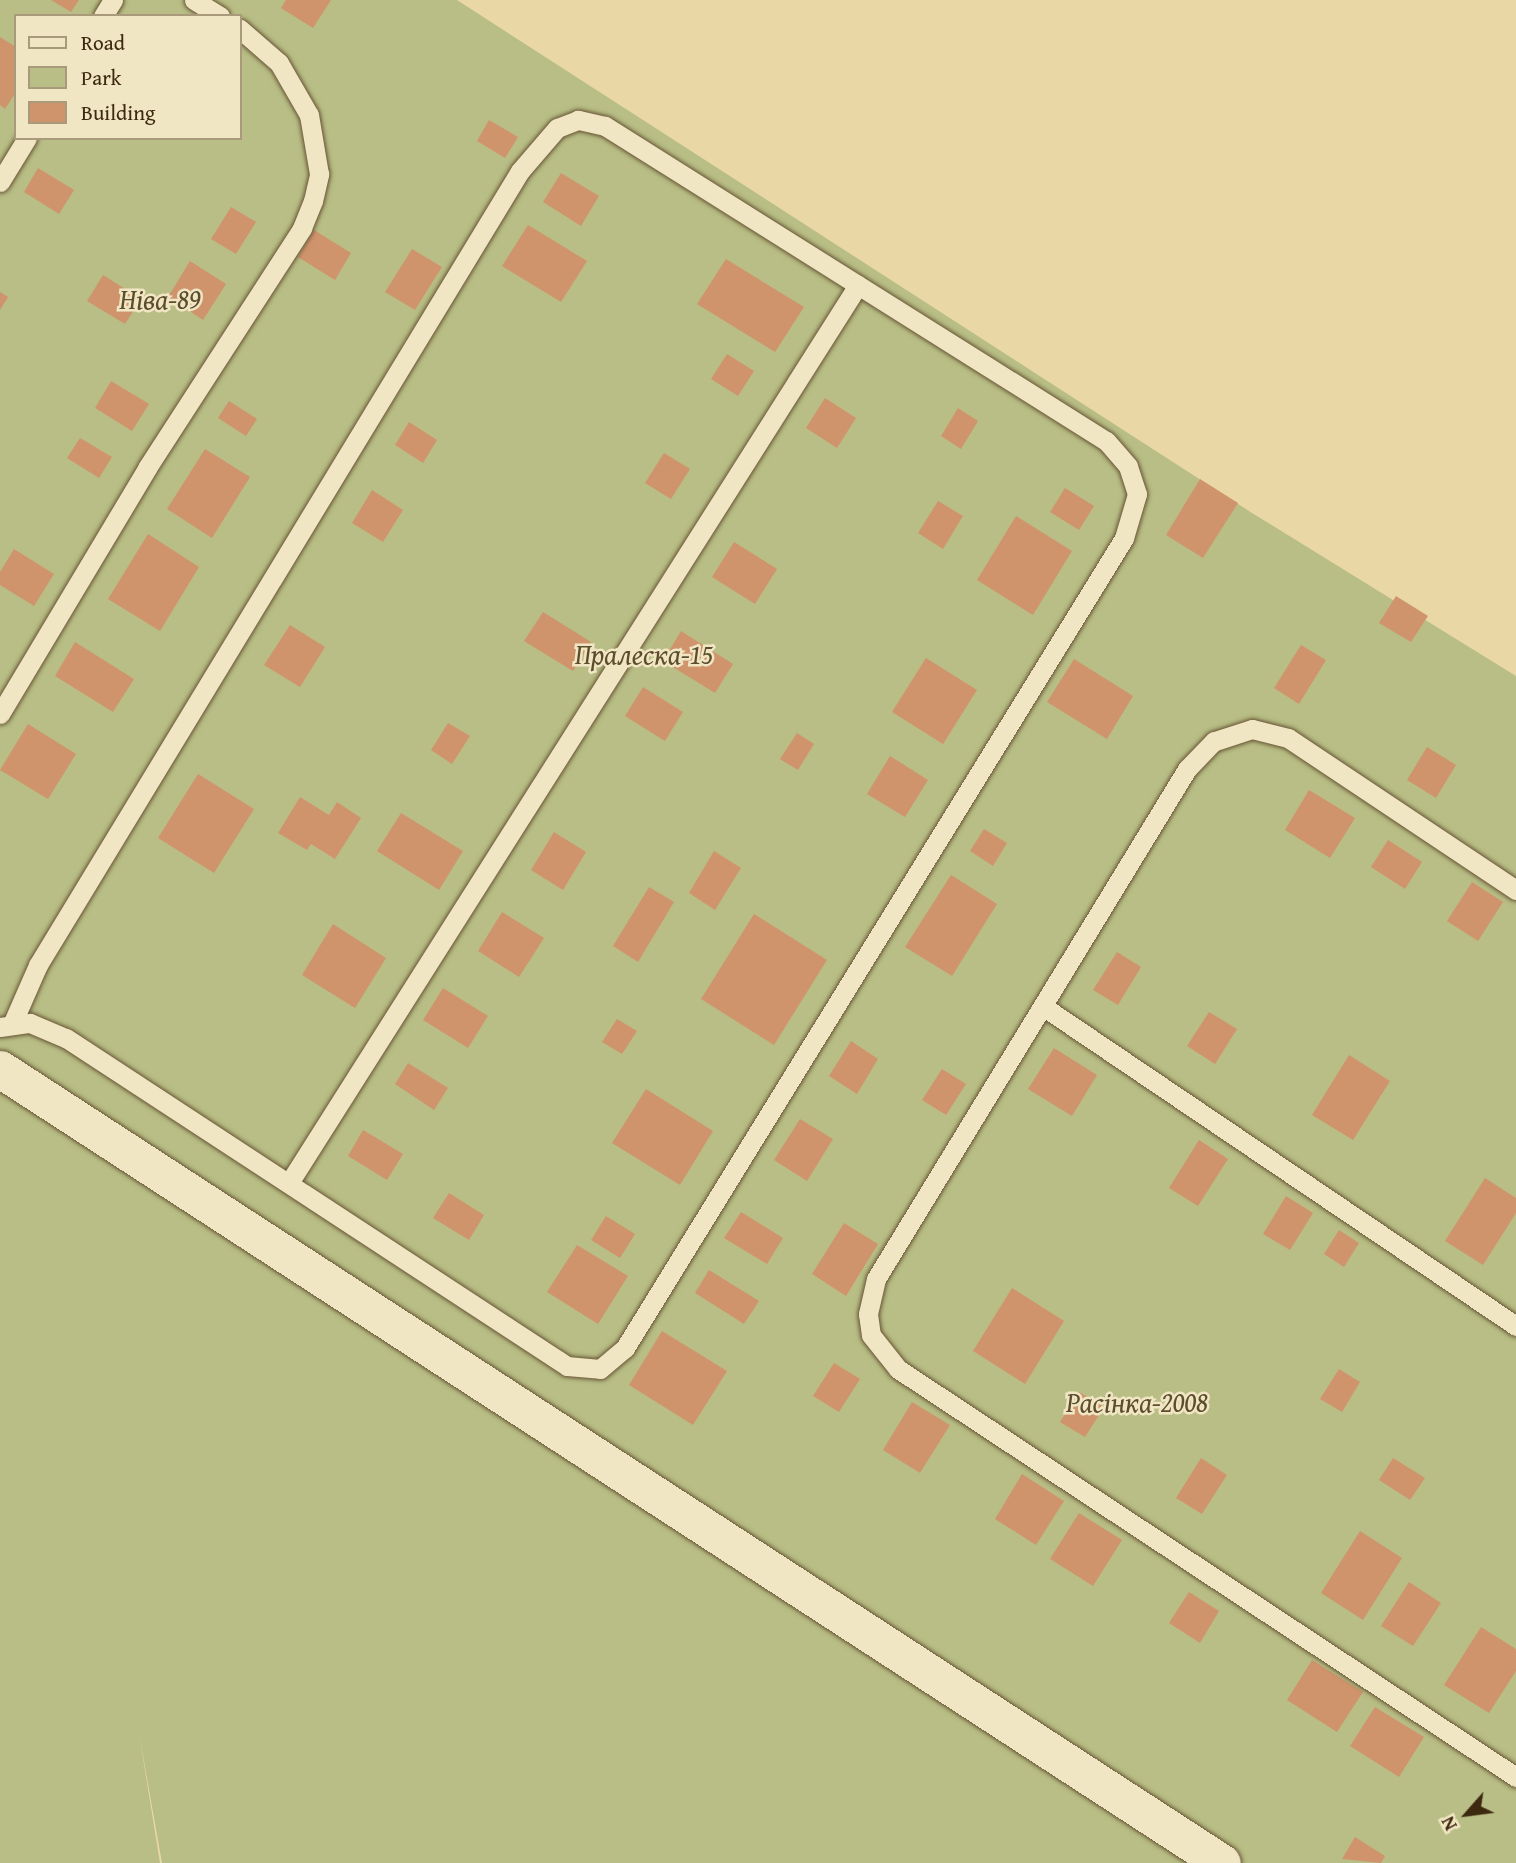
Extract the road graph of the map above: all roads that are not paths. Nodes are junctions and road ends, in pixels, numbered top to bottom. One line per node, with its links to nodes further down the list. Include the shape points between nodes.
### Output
1 (194, 0): 2 (lane)
2 (217, 14)
3 (242, 31): 7 (lane, via 279,63 309,115 318,174 313,201 302,228 148,468)
4 (26, 140): 5 (lane)
5 (0, 182)
6 (858, 285): 10 (lane, via 605,126 578,120 557,128 520,171); 12 (lane); 12 (lane, via 1106,441 1119,452 1134,480 1135,511 1124,538 625,1348 600,1369 567,1366)
7 (0, 714)
8 (1516, 890): 9 (lane, via 1288,738 1271,731 1232,733 1199,753 1187,769)
9 (1044, 1007): 13 (lane); 14 (lane, via 876,1279 867,1314 871,1335 882,1354)
10 (6, 1024): 12 (lane, via 39,1026 66,1038)
11 (0, 1069): 15 (street)
12 (289, 1183)
13 (1516, 1326)
14 (1516, 1777)
15 (1222, 1863)

